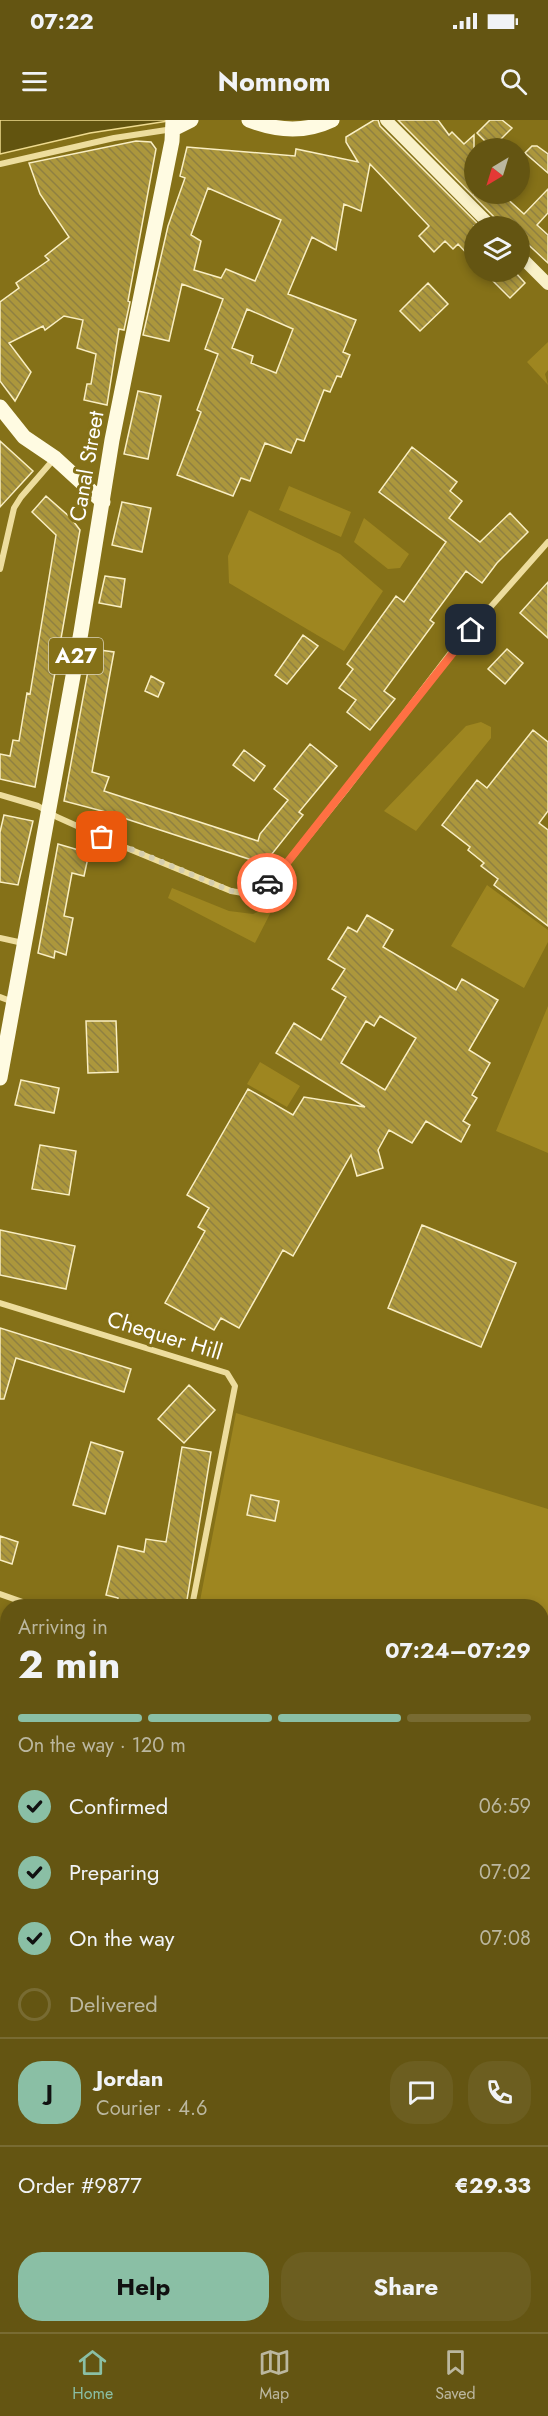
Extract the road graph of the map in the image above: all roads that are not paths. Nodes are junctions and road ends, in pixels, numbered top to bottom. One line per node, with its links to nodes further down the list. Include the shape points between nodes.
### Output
1 (332, 120): 3 (main road, via 305,129 281,129)
2 (386, 120): 6 (main road)
3 (253, 122)
4 (179, 123): 5 (street); 11 (main road, Canal Street / A27, via 112,440)
5 (0, 164)
6 (481, 216)
7 (530, 266): 8 (main road)
8 (548, 284)
9 (0, 407): 10 (main road, via 24,436)
10 (55, 458): 11 (main road); 13 (street, via 10,516)
11 (103, 502): 15 (main road, Canal Street / A27)
12 (548, 542): 15 (street, via 455,647 275,878 249,894 231,891 180,870)
13 (0, 569)
14 (0, 795): 15 (street)
15 (48, 811): 17 (main road, A27)
16 (0, 938): 17 (street)
17 (24, 944): 18 (main road, A27)
18 (7, 1000): 19 (main road, A27)
19 (0, 1078)
20 (0, 1303): 23 (street, Chequer Hill, via 227,1373 236,1386)
21 (0, 1594): 22 (street)
22 (14, 1599)
23 (193, 1599)

